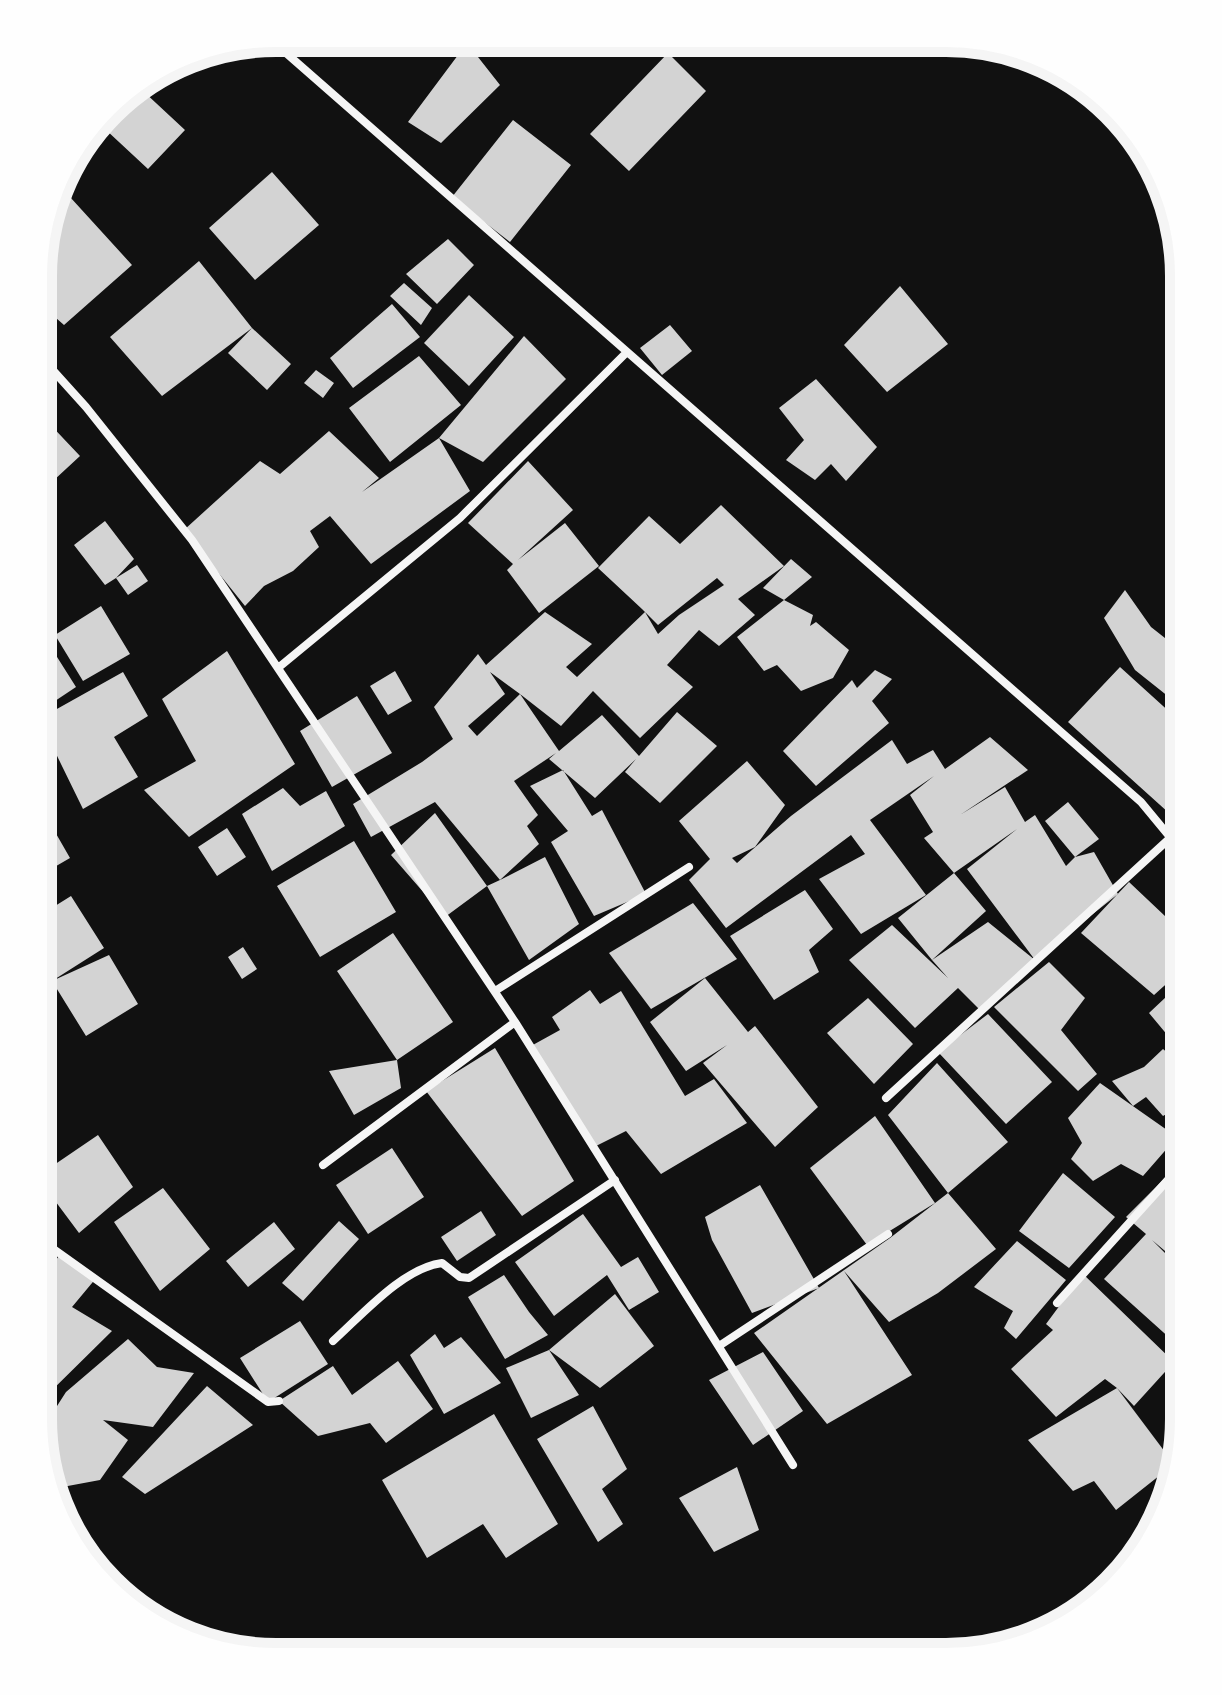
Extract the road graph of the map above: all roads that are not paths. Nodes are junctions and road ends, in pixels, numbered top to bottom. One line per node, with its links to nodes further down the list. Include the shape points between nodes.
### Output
1 (285, 52): 2 (street)
2 (627, 352): 4 (street, via 460,518); 5 (street, via 1141,802)
3 (52, 369): 4 (street, via 192,540)
4 (278, 668): 7 (street)
5 (1169, 839): 9 (street)
6 (689, 867): 7 (street)
7 (495, 991): 8 (street)
8 (515, 1022): 10 (street); 12 (street)
9 (886, 1098)
10 (323, 1165)
11 (1170, 1178): 15 (street)
12 (615, 1180): 16 (street, via 469,1278 442,1263 420,1269); 17 (street)
13 (888, 1234): 17 (street)
14 (52, 1248): 18 (street, via 268,1402)
15 (1057, 1303)
16 (333, 1341)
17 (719, 1346): 19 (street)
18 (279, 1401)
19 (793, 1465)

